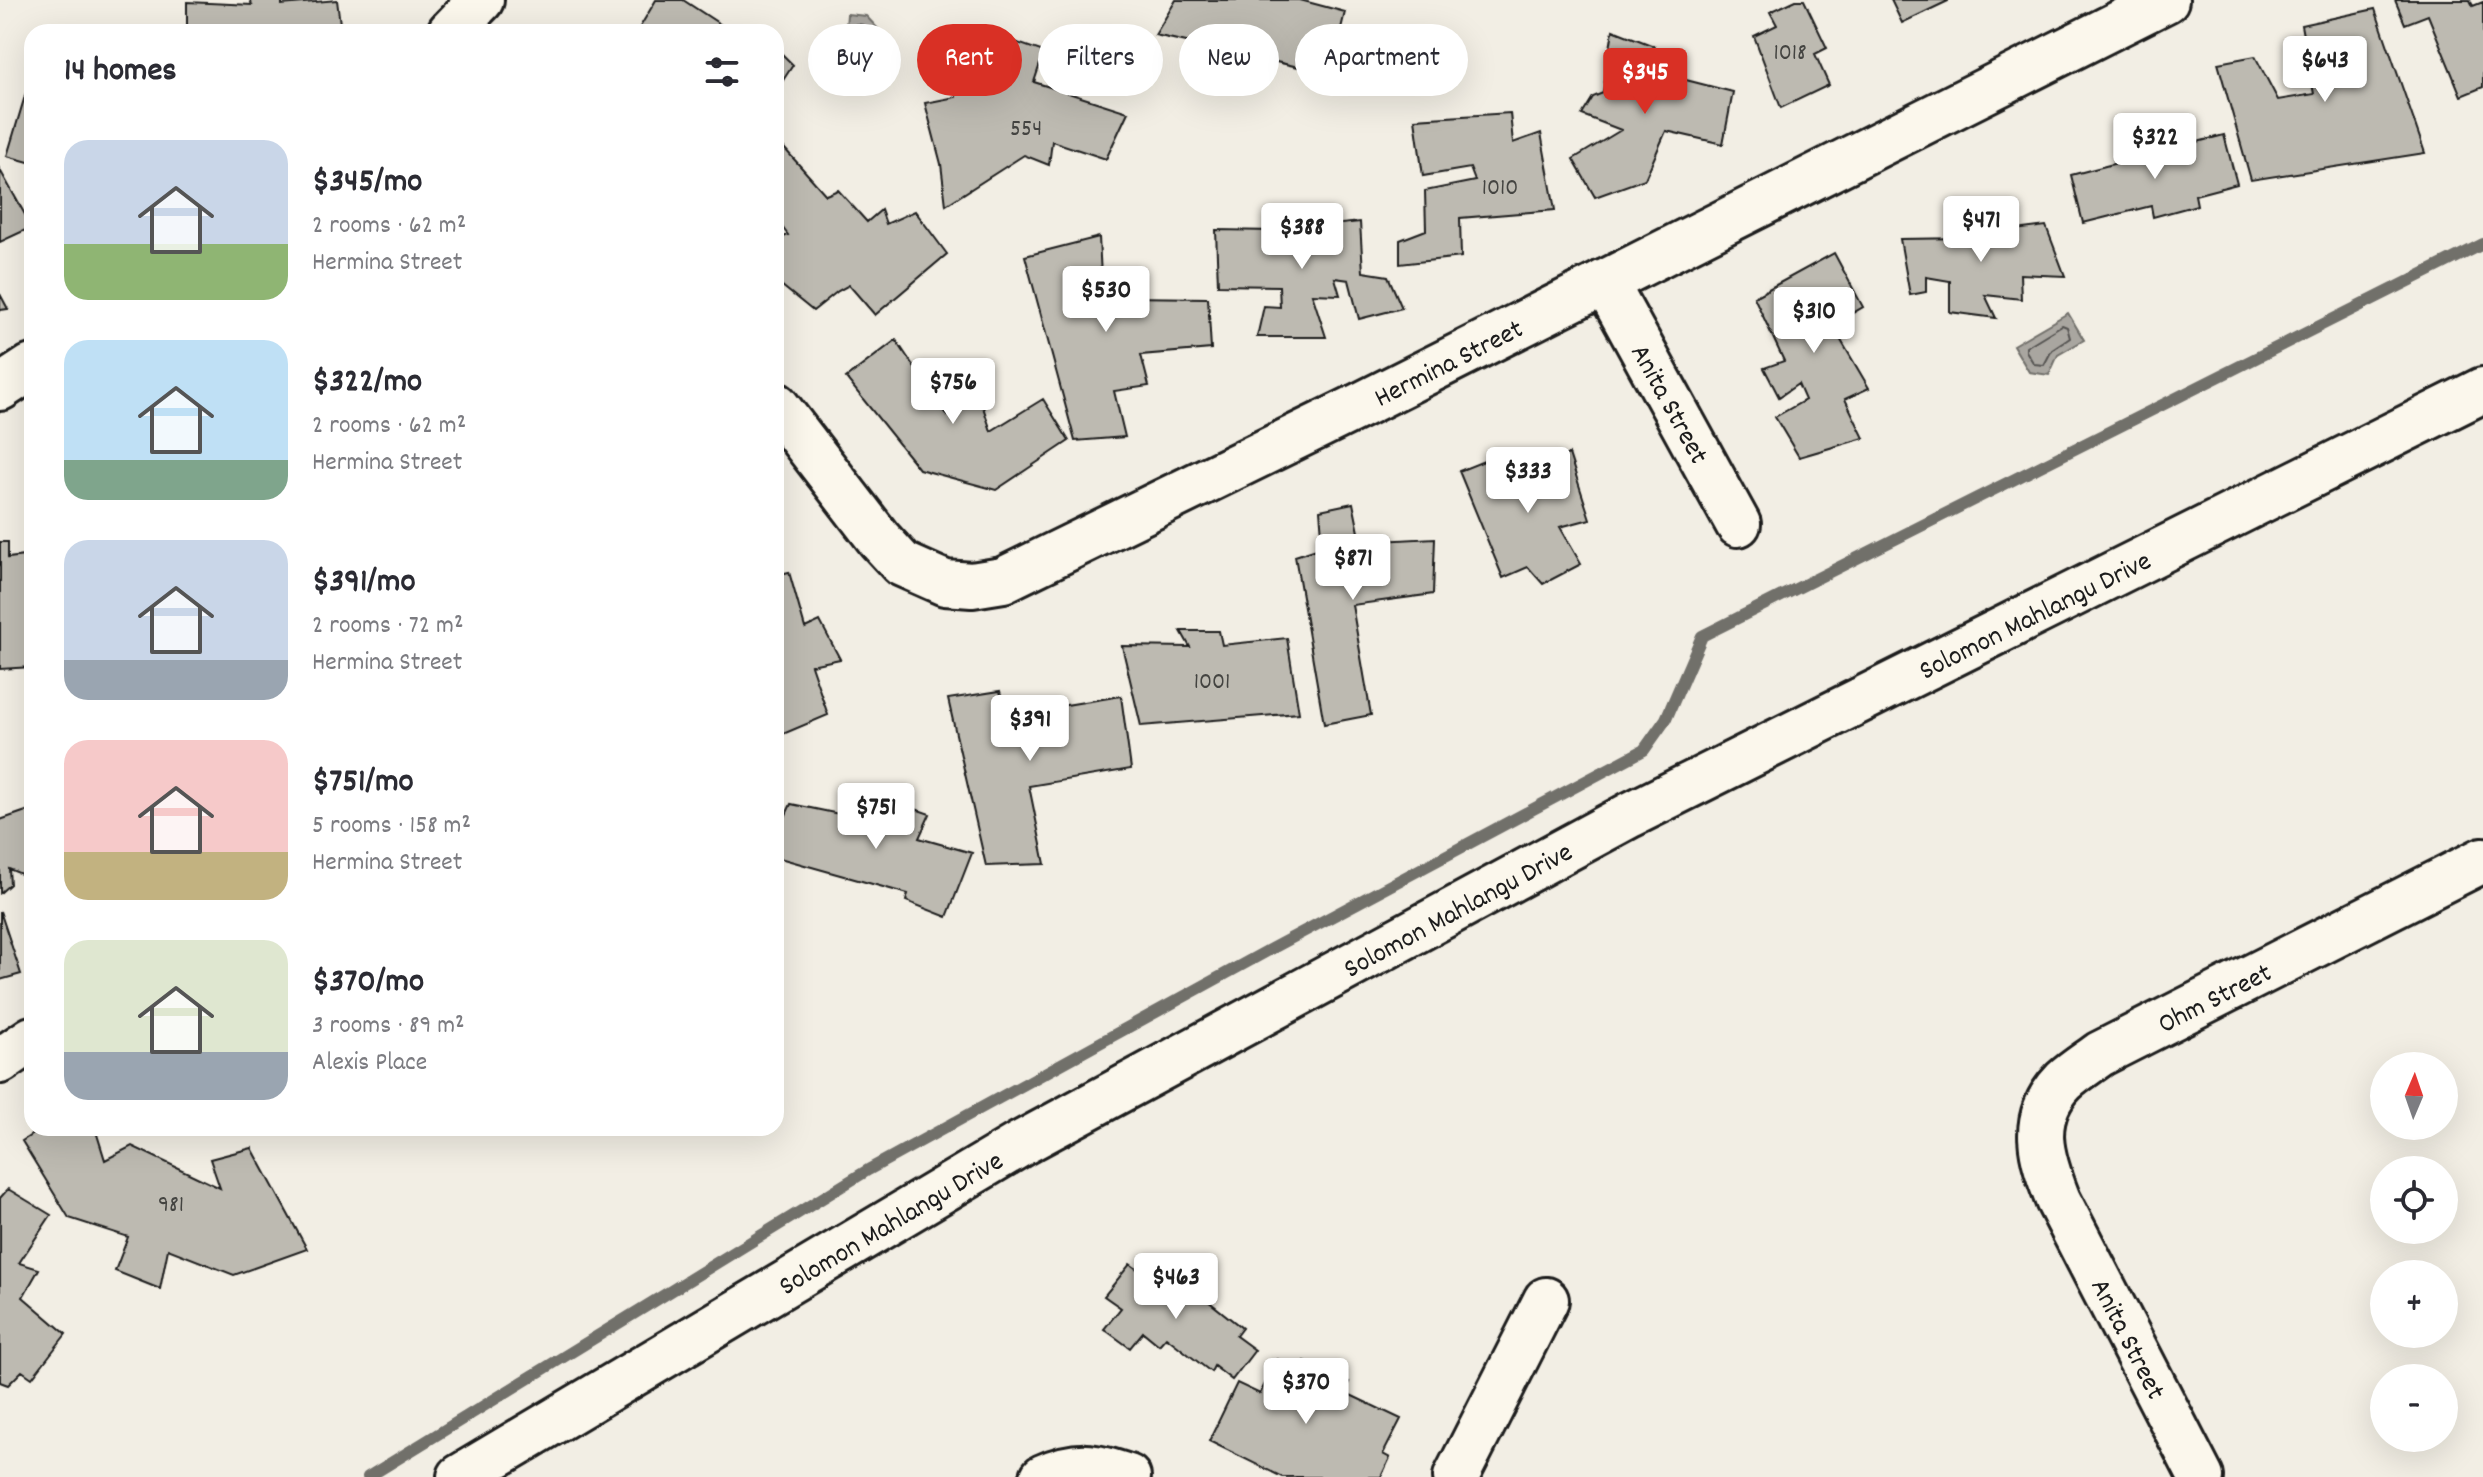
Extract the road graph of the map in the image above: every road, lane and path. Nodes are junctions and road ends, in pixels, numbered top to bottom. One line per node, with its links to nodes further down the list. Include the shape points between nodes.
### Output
1 (2166, 0): 2 (street, Hermina Street)
2 (1605, 282): 6 (street, Hermina Street, via 1003,580 945,583 902,564); 7 (street, Anita Street)
3 (24, 372): 4 (street)
4 (0, 388)
5 (2483, 390): 13 (street, Solomon Mahlangu Drive, via 1602,830 1022,1143)
6 (784, 415)
7 (1738, 524)
8 (2483, 860): 11 (street, Ohm Street, via 2100,1054 2063,1082 2041,1116 2042,1159)
9 (24, 1044): 10 (street)
10 (0, 1061)
11 (2058, 1200): 17 (street, Anita Street)
12 (1546, 1300): 16 (street)
13 (460, 1477)
14 (1043, 1477): 15 (street, via 1088,1465)
15 (1128, 1477)
16 (1456, 1477)
17 (2201, 1477)

